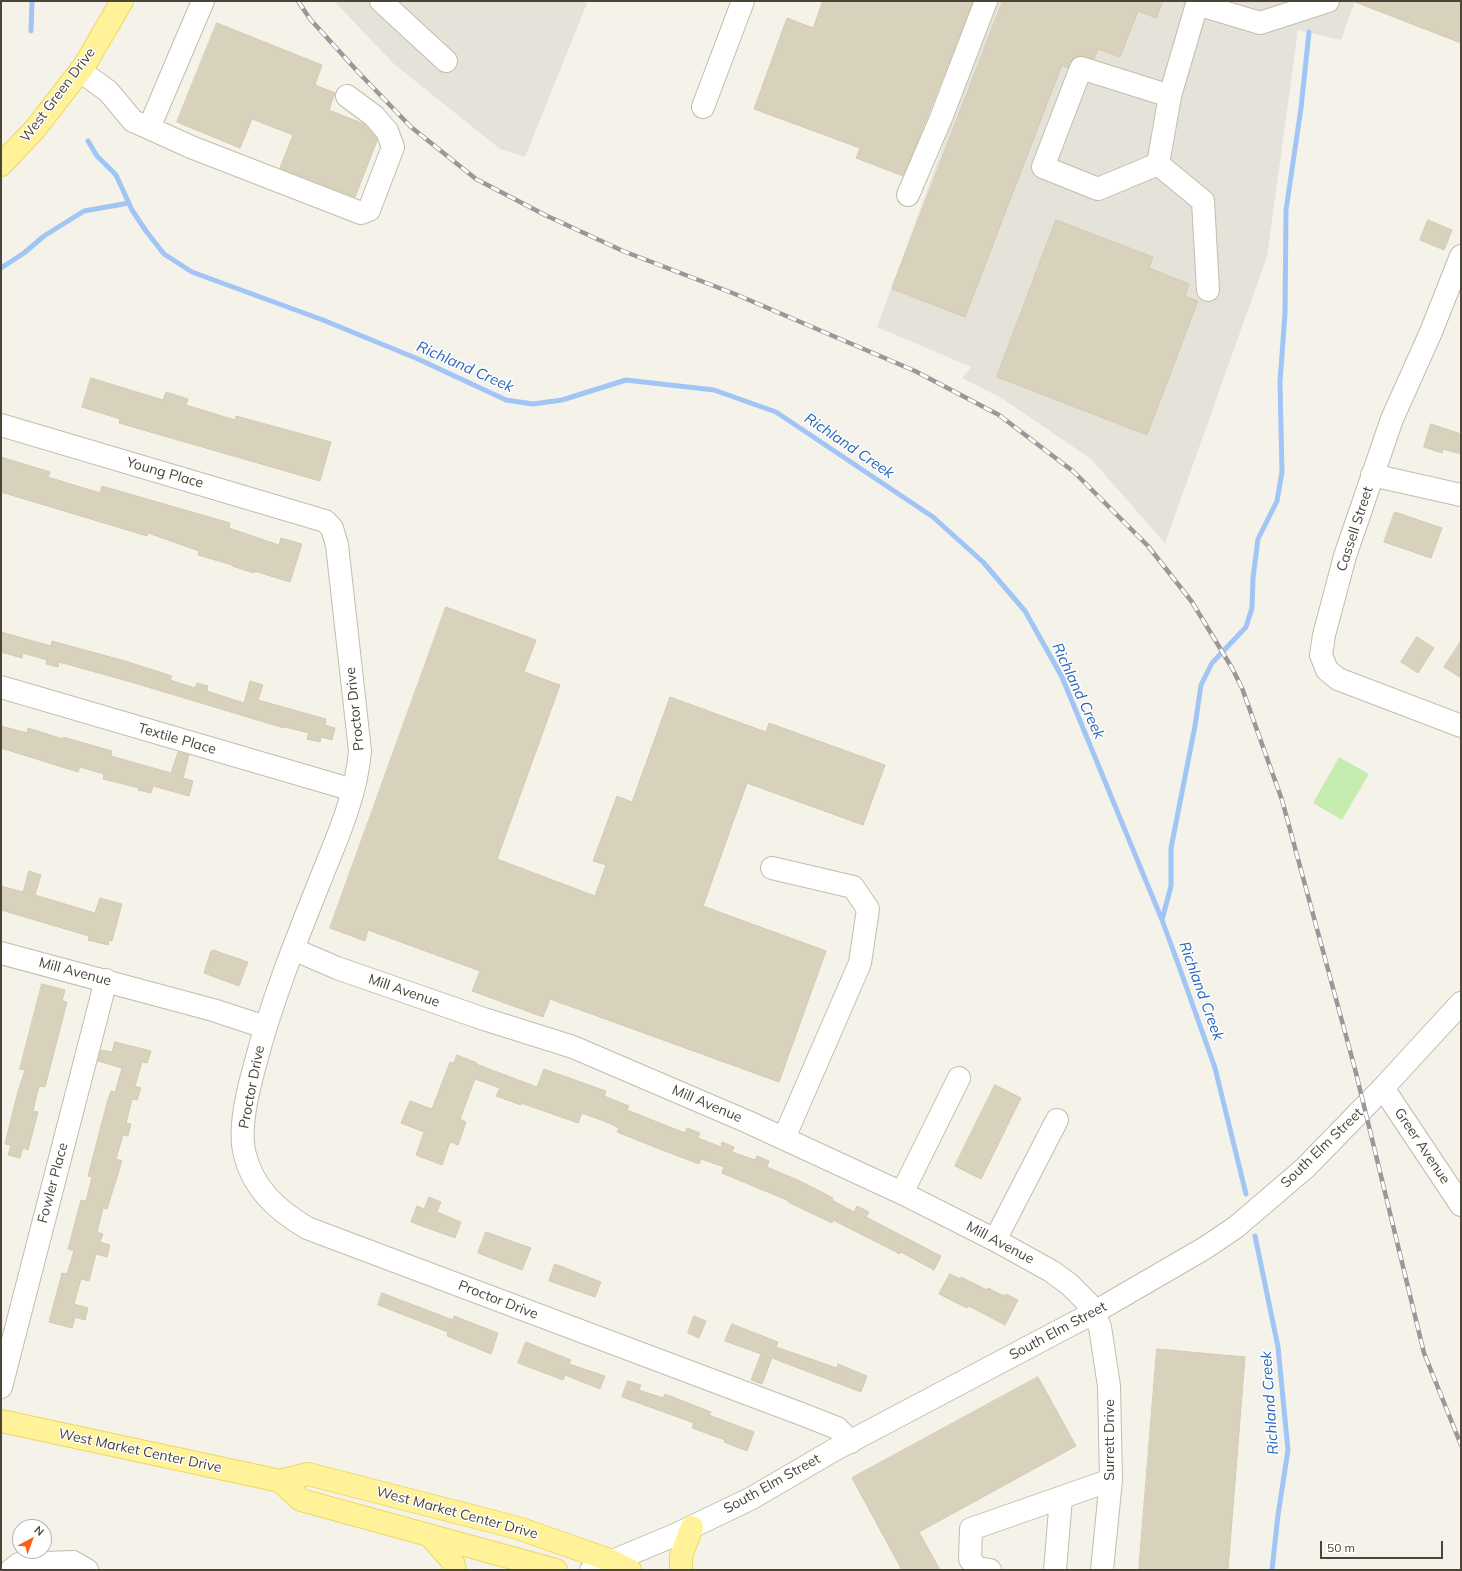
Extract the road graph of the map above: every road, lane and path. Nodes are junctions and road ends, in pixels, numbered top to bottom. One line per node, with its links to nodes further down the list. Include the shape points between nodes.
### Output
1 (122, 1): 9 (main road, West Green Drive)
2 (203, 1): 13 (street)
3 (381, 1): 8 (street)
4 (743, 1): 12 (street)
5 (986, 1): 16 (street)
6 (1328, 1): 7 (street, via 1260,23)
7 (1198, 2): 11 (street)
8 (446, 61)
9 (80, 71): 13 (street, via 108,91 133,121); 15 (main road, West Green Drive, via 35,129)
10 (347, 96): 13 (street, via 374,116 387,131 393,147 369,210 361,213 191,147)
11 (1170, 96): 14 (street); 14 (street, via 1081,68 1043,167 1098,189)
12 (703, 106)
13 (149, 128)
14 (1158, 164): 18 (street, via 1203,201)
15 (1, 165)
16 (908, 195)
17 (1461, 256): 20 (street, Cassell Street, via 1392,419)
18 (1208, 290)
19 (1, 425): 22 (street, Young Place)
20 (1372, 475): 21 (street); 24 (street, Cassell Street, via 1345,556 1321,655 1327,670 1338,679)
21 (1461, 495)
22 (328, 523): 25 (street, Proctor Drive, via 337,545 360,751)
23 (1, 687): 25 (street, Textile Place)
24 (1461, 726)
25 (353, 790): 27 (street, Proctor Drive, via 349,808)
26 (772, 868): 35 (street, via 853,887 868,909 860,963)
27 (293, 949): 31 (street, Proctor Drive); 35 (street, Mill Avenue, via 344,970 484,1019 573,1047)
28 (1, 953): 29 (street, Mill Avenue)
29 (106, 980): 31 (street, Mill Avenue); 40 (street, Fowler Place)
30 (1461, 1002): 33 (street, South Elm Street)
31 (265, 1027): 42 (street, Proctor Drive, via 250,1084 243,1130 244,1151 250,1171 268,1199 290,1218 307,1228 358,1248 804,1415 836,1428)
32 (959, 1078): 36 (street)
33 (1383, 1088): 37 (street, Greer Avenue); 39 (street, South Elm Street, via 1305,1168 1236,1227 1205,1248)
34 (1056, 1120): 38 (street)
35 (784, 1138): 36 (street, Mill Avenue)
36 (902, 1193): 38 (street, Mill Avenue)
37 (1461, 1205)
38 (995, 1240): 39 (street, Mill Avenue, via 1069,1284 1088,1303)
39 (1093, 1313): 42 (street, South Elm Street); 43 (street, Surrett Drive, via 1100,1327 1109,1386)
40 (1, 1387)
41 (1, 1421): 44 (main road, West Market Center Drive)
42 (851, 1442): 46 (street, South Elm Street, via 752,1498)
43 (1110, 1480): 45 (street); 57 (street, Surrett Drive)
44 (280, 1481): 47 (main road, West Market Center Drive, via 301,1500); 48 (main road, West Market Center Drive, via 308,1474 518,1528)
45 (1061, 1498): 55 (street, via 971,1529 970,1559 977,1568); 56 (street)
46 (692, 1527): 48 (street, South Elm Street); 54 (main road, via 681,1556)
47 (431, 1537): 51 (main road, via 453,1562); 52 (main road, West Market Center Drive)
48 (621, 1566): 53 (street, South Elm Street)
49 (11, 1570): 50 (street, via 20,1564 73,1562)
50 (87, 1570)
51 (455, 1570)
52 (556, 1570)
53 (591, 1570)
54 (681, 1570)
55 (990, 1570)
56 (1055, 1570)
57 (1102, 1570)

